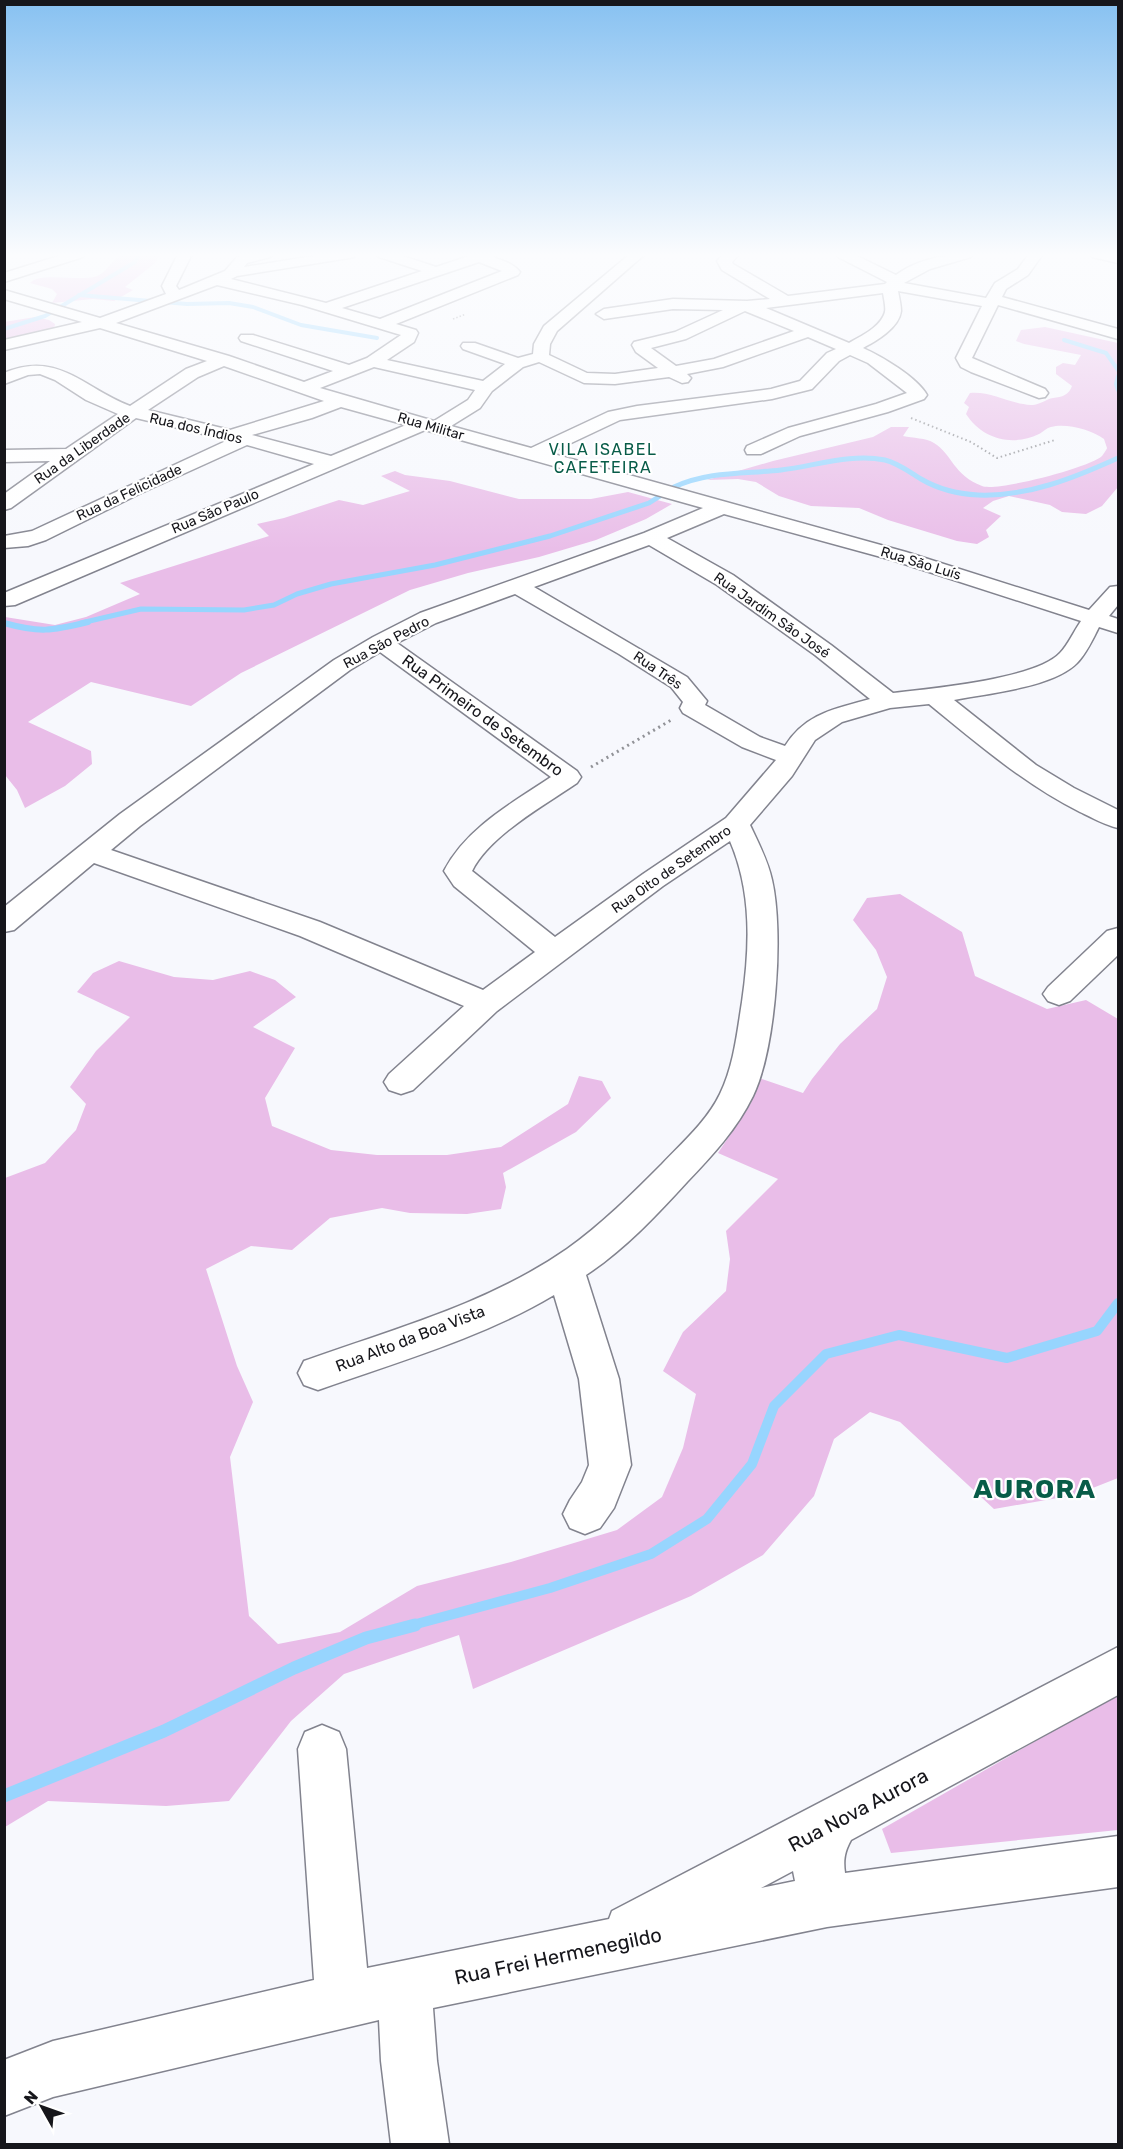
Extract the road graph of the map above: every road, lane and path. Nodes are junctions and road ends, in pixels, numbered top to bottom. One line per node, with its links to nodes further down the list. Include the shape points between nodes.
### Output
1 (204, 354): 11 (street, Rua Militar)
2 (297, 354): 14 (street)
3 (385, 354): 12 (street)
4 (492, 354): 13 (street)
5 (650, 354): 15 (street)
6 (743, 354): 15 (street)
7 (840, 354): 19 (street, via 806,385)
8 (863, 354): 23 (street, via 918,395)
9 (966, 354): 20 (street, via 967,363)
10 (541, 357): 13 (street); 15 (street, via 584,378 615,379)
11 (223, 360): 18 (street, Rua Militar); 24 (street, Rua da Liberdade, via 192,373)
12 (373, 362): 14 (street); 17 (street)
13 (517, 363): 17 (street, Rua São Paulo)
14 (349, 371): 18 (street)
15 (674, 371): 22 (street)
16 (4, 378): 24 (street, Rua dos Índios, via 34,368 60,376 92,396)
17 (486, 387): 26 (street, Rua São Paulo, via 474,404)
18 (305, 388): 21 (street, Rua Militar)
19 (793, 390): 22 (street); 25 (street)
20 (1039, 393)
21 (340, 401): 26 (street, Rua Militar); 27 (street, Rua da Felicidade)
22 (711, 402): 30 (street, via 614,416)
23 (882, 408): 25 (street); 28 (path, via 955,434 997,458)
24 (131, 412): 27 (street, Rua dos Índios); 31 (street, Rua da Liberdade)
25 (846, 418): 29 (street, via 779,437)
26 (430, 426): 30 (street, Rua Militar); 33 (street, Rua São Paulo)
27 (238, 437): 33 (street, Rua dos Índios); 39 (street, Rua da Felicidade, via 34,537)
28 (1055, 440)
29 (754, 450)
30 (534, 454): 37 (street, Rua Militar)
31 (70, 455): 32 (street); 35 (street, Rua da Liberdade)
32 (4, 456)
33 (330, 462): 42 (street, Rua São Paulo)
34 (4, 486): 35 (street)
35 (29, 486): 36 (street, Rua da Liberdade)
36 (4, 504)
37 (722, 507): 38 (street, Rua São Pedro); 43 (street, Rua São Luís, via 899,556)
38 (651, 537): 40 (street, Rua São Pedro); 46 (street, Rua Jardim São José, via 743,593)
39 (9, 542)
40 (519, 587): 44 (street, Rua São Pedro, via 428,618); 47 (street, Rua Três, via 679,682 695,701)
41 (1119, 592): 43 (street, Rua Oito de Setembro)
42 (8, 600)
43 (1106, 622): 45 (street, Rua Oito de Setembro, via 1053,669 1029,678)
44 (381, 642): 49 (street, Rua Primeiro de Setembro); 52 (street, Rua São Pedro, via 342,665)
45 (934, 696): 46 (street, Rua Oito de Setembro); 50 (street, via 1027,771)
46 (888, 701): 48 (street, Rua Oito de Setembro, via 833,717 805,735)
47 (692, 708): 48 (street, via 751,742); 49 (path, Rua Três, via 602,763)
48 (792, 757): 51 (street, Rua Oito de Setembro)
49 (568, 777): 57 (street, Rua Primeiro de Setembro, via 490,833 460,863 458,871 464,880)
50 (1119, 820)
51 (736, 824): 57 (street, Rua Oito de Setembro); 61 (street, Rua Alto da Boa Vista, via 758,880 762,947 760,988 741,1086 700,1146 656,1193)
52 (90, 852): 53 (street); 54 (street, Rua São Pedro)
53 (150, 874): 54 (street); 59 (street, via 310,929)
54 (77, 875): 55 (street, Rua São Pedro, via 38,896)
55 (4, 922)
56 (1119, 938): 58 (street)
57 (554, 952): 59 (street, Rua Oito de Setembro)
58 (1059, 994)
59 (486, 1003): 60 (street, Rua Oito de Setembro)
60 (401, 1082)
61 (566, 1270): 62 (street, Rua Alto da Boa Vista, via 447,1327); 63 (street, via 599,1378 610,1465 599,1494)
62 (318, 1372)
63 (585, 1514)
64 (1119, 1670): 66 (street, Rua Nova Aurora)
65 (322, 1749): 71 (street)
66 (833, 1823): 68 (street, via 817,1854); 69 (street, Rua Nova Aurora)
67 (1119, 1862): 68 (street, Rua Frei Hermenegildo)
68 (827, 1901): 69 (street, Rua Frei Hermenegildo)
69 (597, 1948): 70 (street, Rua Frei Hermenegildo)
70 (405, 1988): 71 (street, Rua Frei Hermenegildo); 73 (street)
71 (343, 2000): 72 (street, Rua Frei Hermenegildo, via 52,2070)
72 (4, 2088)
73 (420, 2145)

